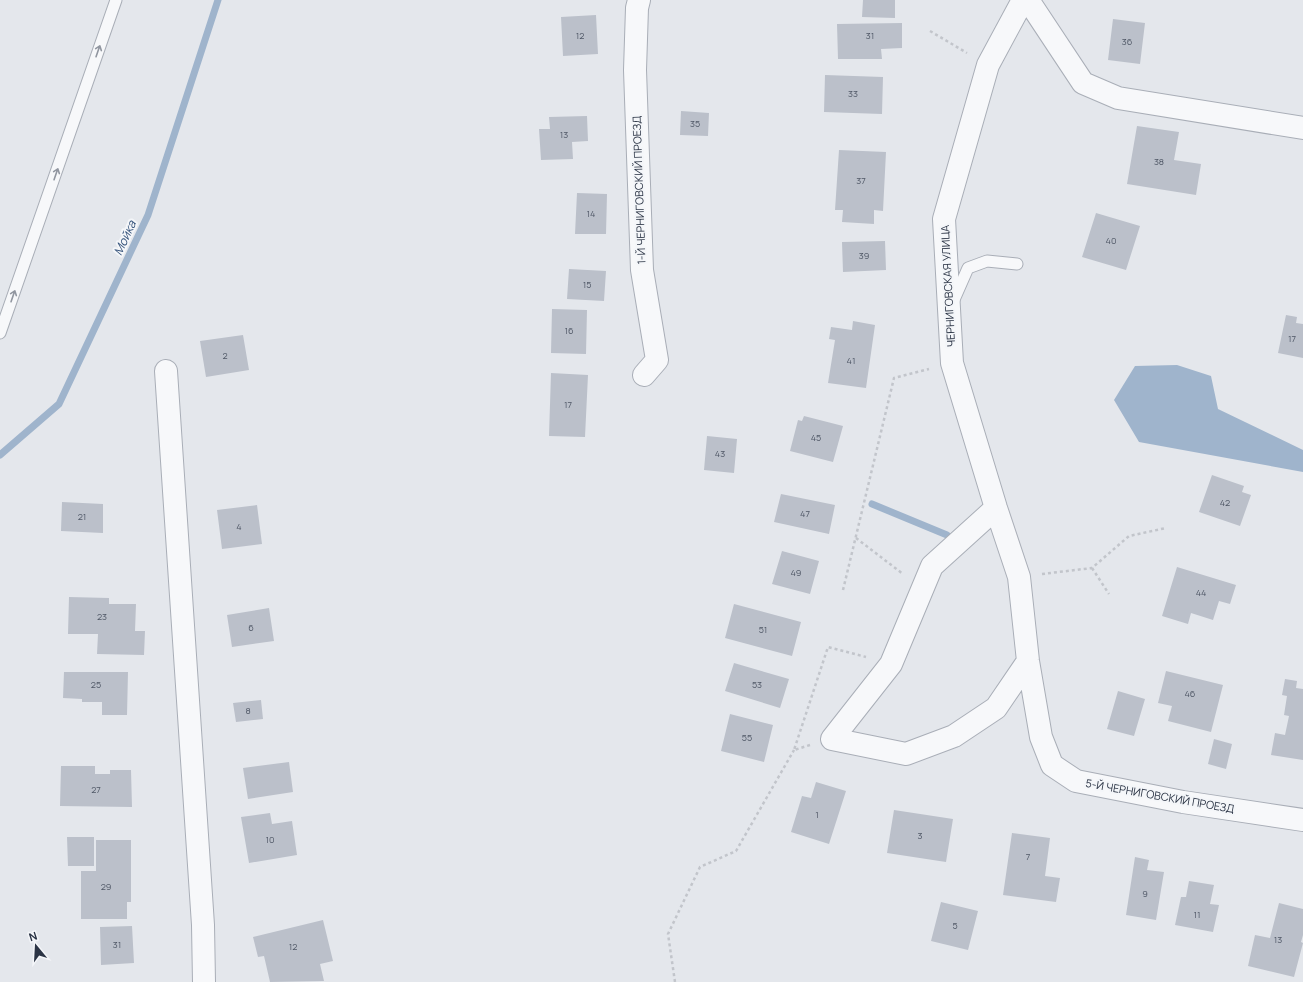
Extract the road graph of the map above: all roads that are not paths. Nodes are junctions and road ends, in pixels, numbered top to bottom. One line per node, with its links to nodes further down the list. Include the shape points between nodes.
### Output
1 (116, 0): 8 (lane, one-way to 1)
2 (639, 0): 10 (street, 1-Й ЧЕРНИГОВСКИЙ ПРОЕЗД, via 635,70 642,270 657,360)
3 (1023, 0): 7 (street, ЧЕРНИГОВСКАЯ УЛИЦА, via 988,65 944,219)
4 (1028, 0): 5 (street, via 1083,83 1118,98)
5 (1303, 128)
6 (1017, 264): 7 (lane, via 987,261 968,268)
7 (949, 309): 11 (street, ЧЕРНИГОВСКАЯ УЛИЦА, via 952,363)
8 (0, 333)
9 (166, 371): 14 (street, via 203,926)
10 (644, 375)
11 (996, 508): 12 (street, ЧЕРНИГОВСКАЯ УЛИЦА, via 1020,577); 12 (street, via 932,566 890,664 832,739 906,754 954,736 996,708)
12 (1028, 660): 13 (street, 5-Й ЧЕРНИГОВСКИЙ ПРОЕЗД, via 1043,744 1052,765 1076,781 1183,802)
13 (1303, 820)
14 (204, 982)

